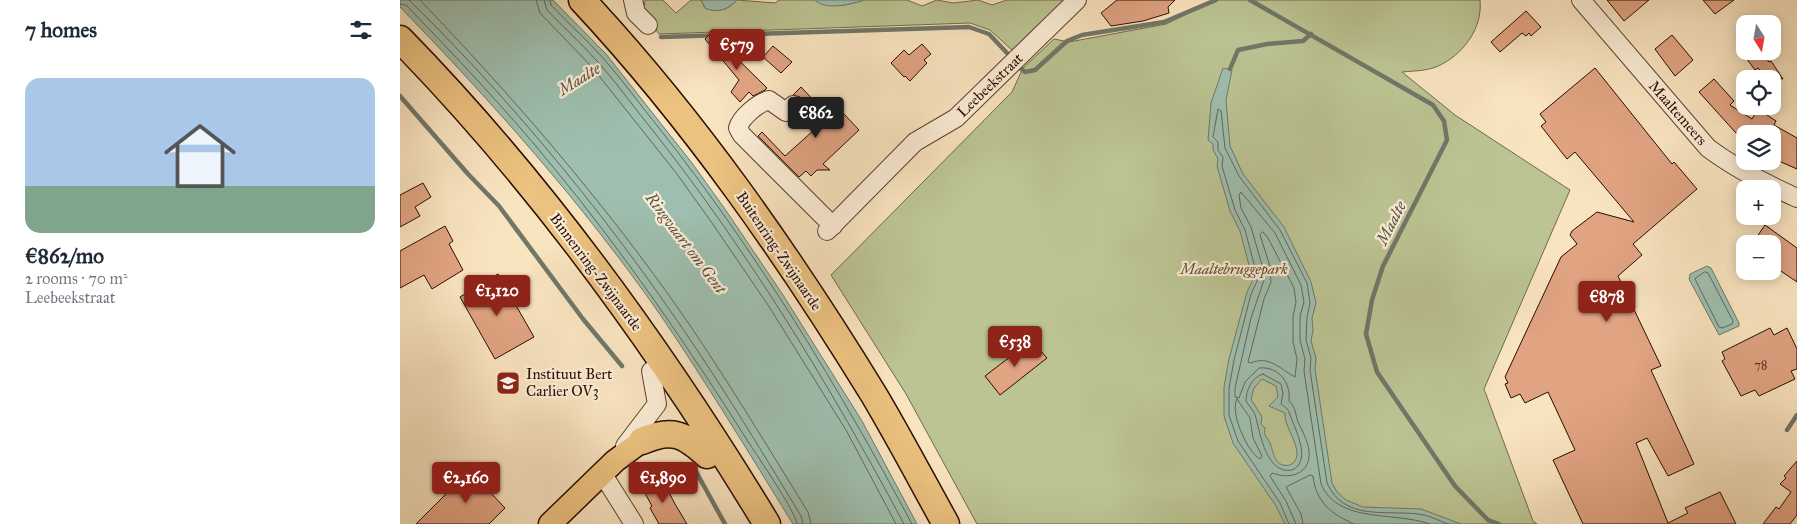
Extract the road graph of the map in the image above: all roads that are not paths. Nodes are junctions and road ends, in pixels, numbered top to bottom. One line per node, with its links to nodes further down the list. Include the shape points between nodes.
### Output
1 (582, 0): 18 (highway, Buitenring-Zwijnaarde, via 698,135 781,250 874,396)
2 (632, 0): 5 (street, via 636,13)
3 (1077, 0): 8 (street, Leebeekstraat, via 956,118 915,142 830,229 738,128 740,122 763,102 769,100 786,112)
4 (1581, 0): 9 (street, Maaltemeers, via 1708,148 1764,183)
5 (648, 24)
6 (400, 39): 17 (highway, Binnenring-Zwijnaarde, via 490,137 631,316)
7 (400, 60): 10 (highway, via 520,197)
8 (793, 105)
9 (1797, 198)
10 (651, 371): 11 (street, via 657,404); 12 (highway)
11 (638, 438): 12 (highway, via 668,433 693,442); 13 (main road)
12 (707, 456): 16 (highway)
13 (608, 467): 14 (main road); 15 (street)
14 (550, 524)
15 (634, 524)
16 (752, 524)
17 (767, 524)
18 (946, 524)

